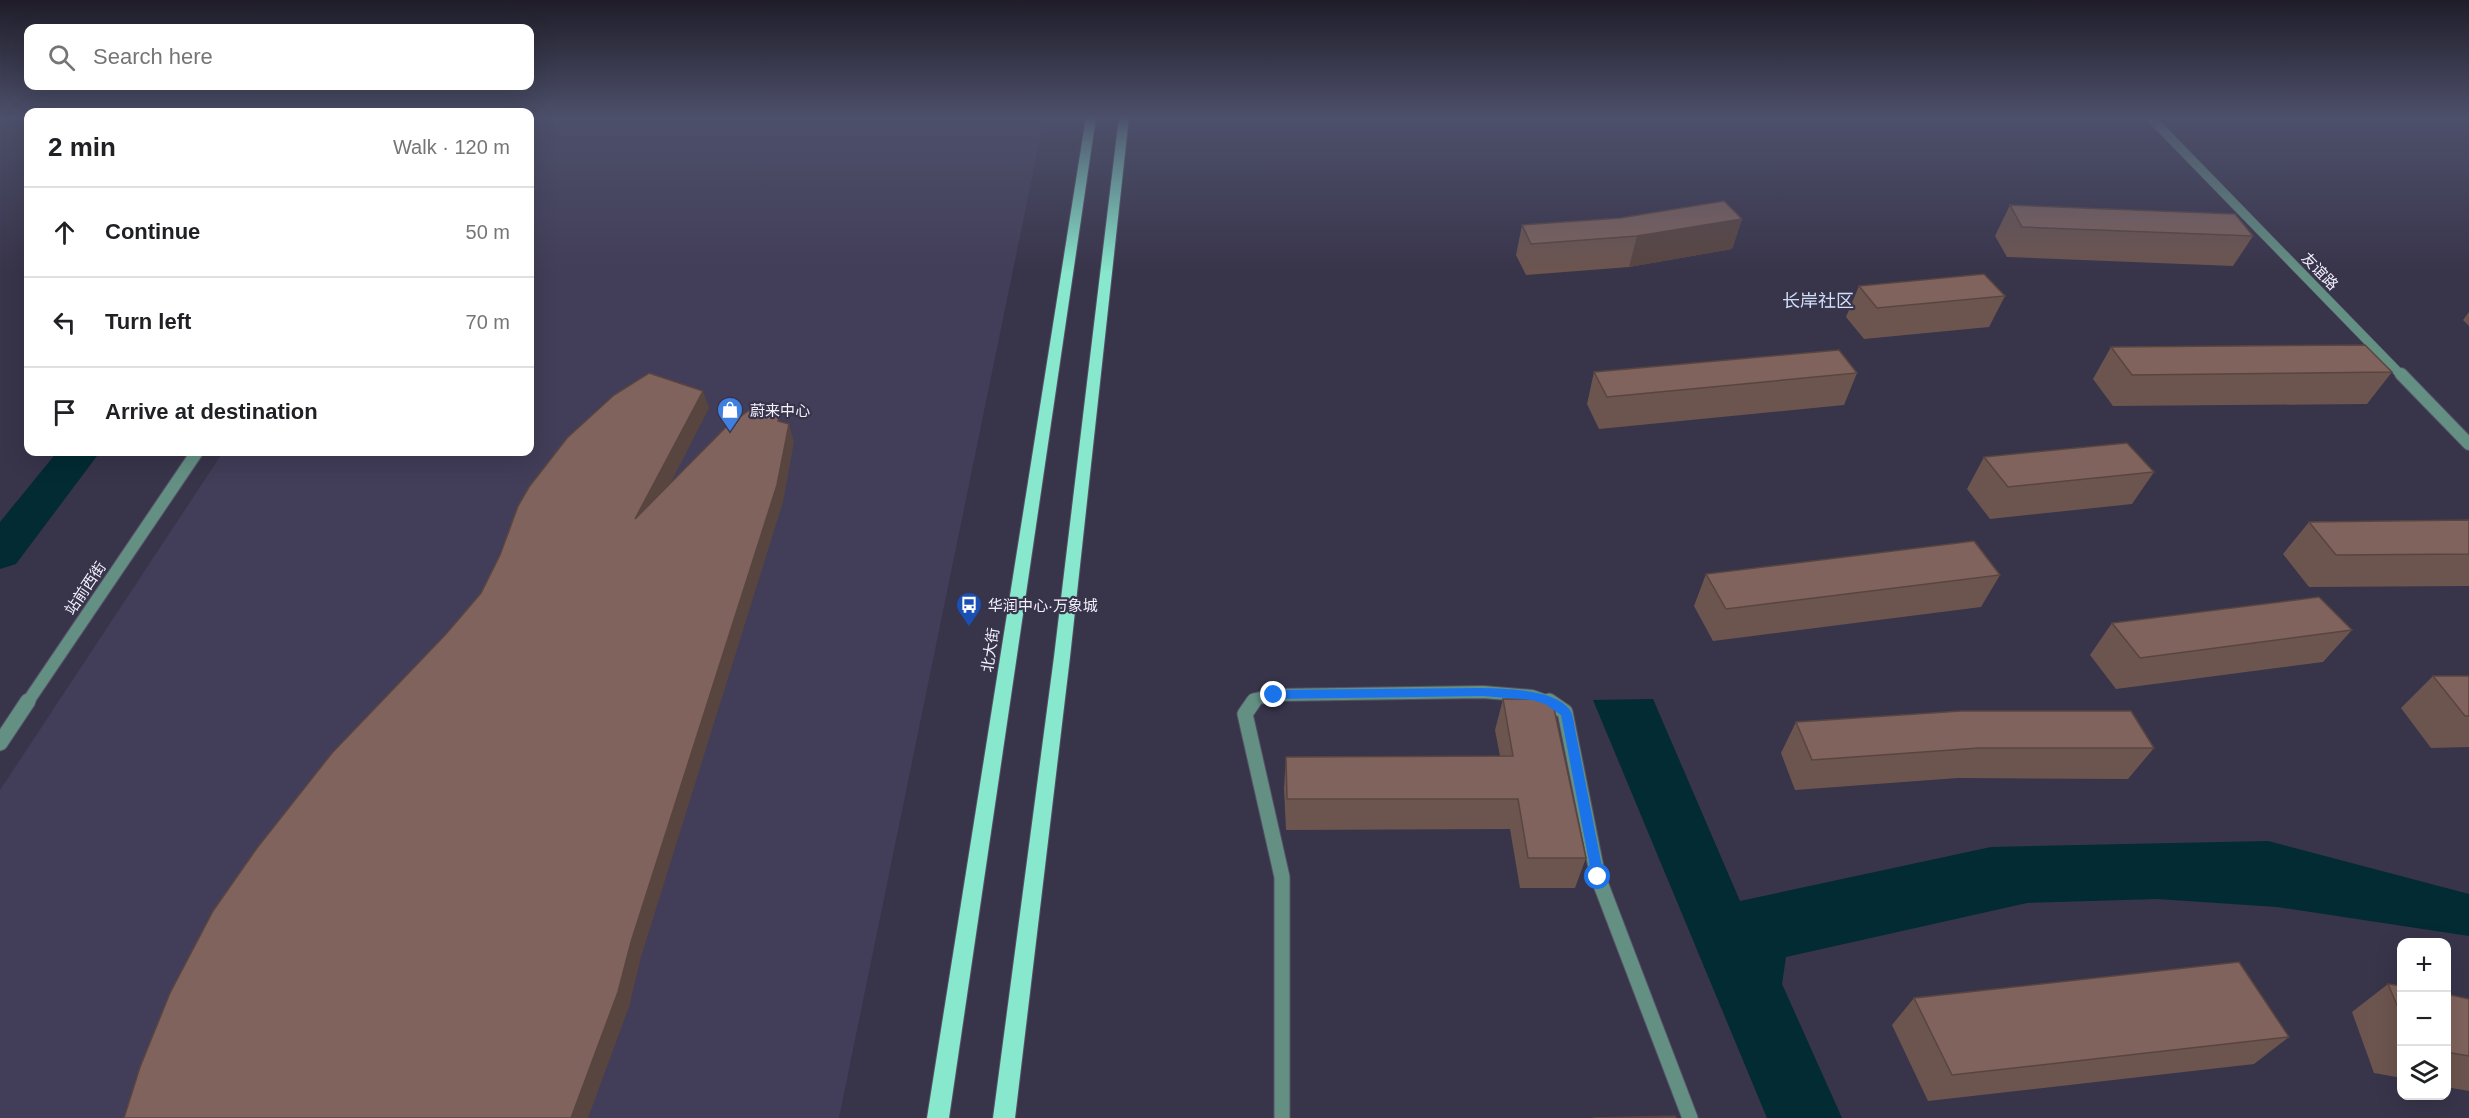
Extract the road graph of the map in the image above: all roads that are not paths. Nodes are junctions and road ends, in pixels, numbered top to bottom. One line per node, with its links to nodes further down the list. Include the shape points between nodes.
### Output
1 (1083, 169): 7 (main road, 北大街)
2 (1118, 169): 8 (main road)
3 (2201, 169): 4 (street, 友谊路)
4 (2469, 444)
5 (194, 456): 6 (street, 站前西街)
6 (0, 743)
7 (938, 1118)
8 (1004, 1118)
9 (1282, 1118): 10 (street, via 1282,877 1245,714 1256,699 1274,695 1483,692 1532,696 1565,712 1598,877)
10 (1690, 1118)

